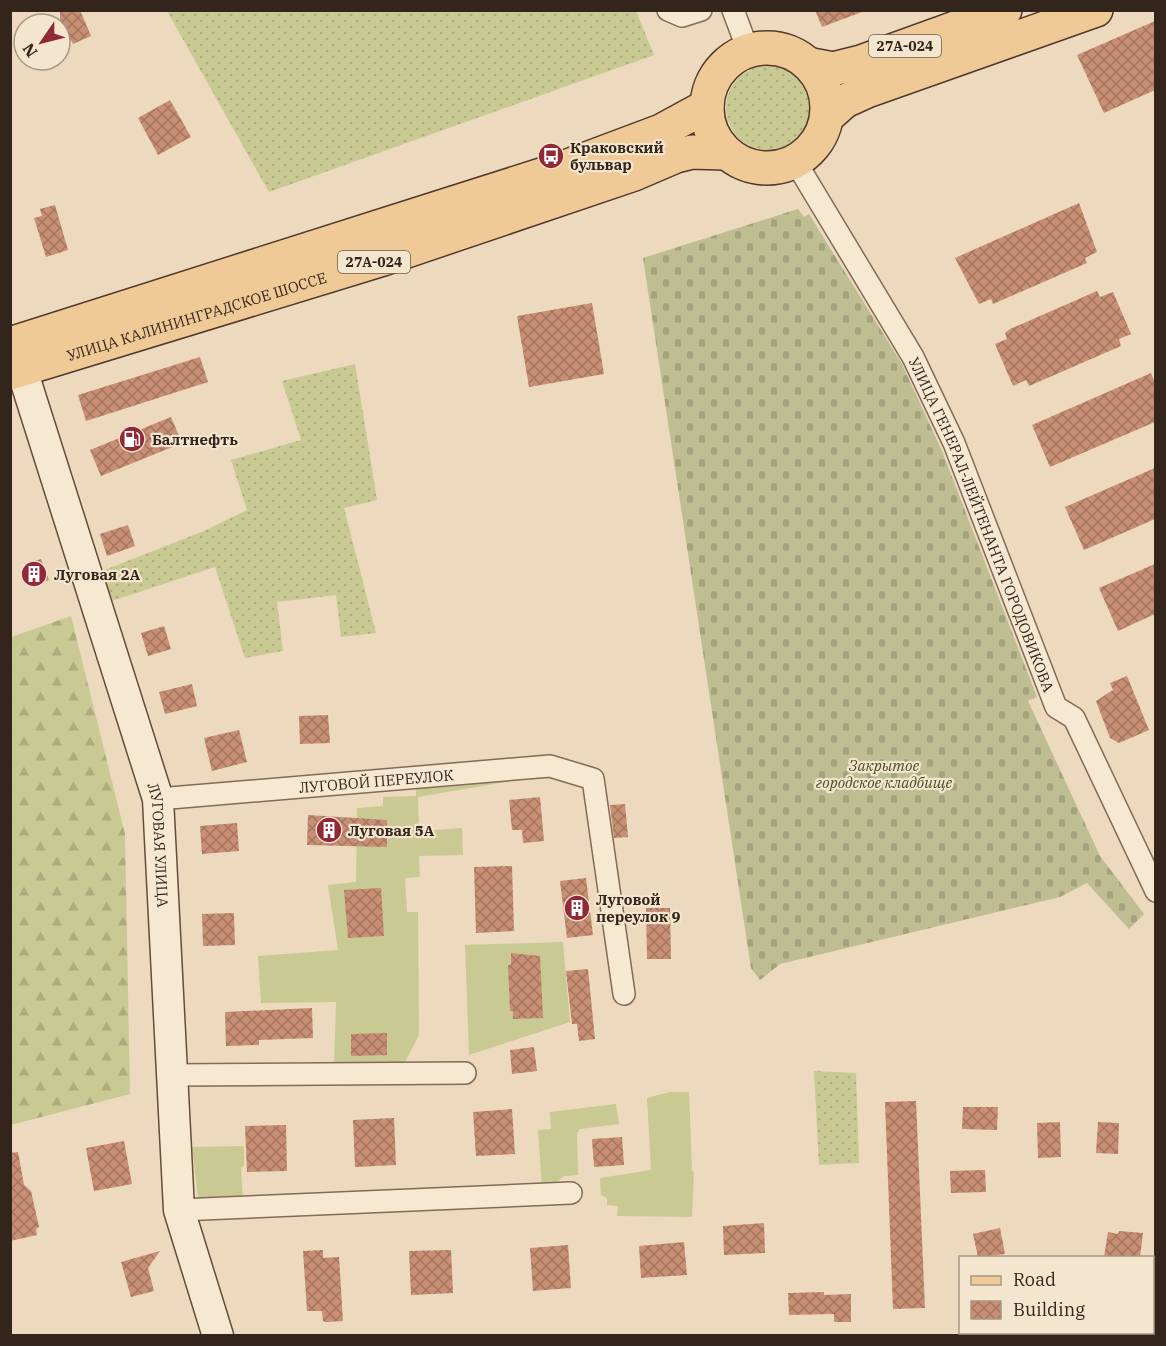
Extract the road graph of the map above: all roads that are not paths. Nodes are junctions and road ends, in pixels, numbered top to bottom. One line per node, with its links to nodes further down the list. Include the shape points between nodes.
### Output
1 (668, 10): 2 (street, via 682,16)
2 (701, 10)
3 (732, 10): 6 (street)
4 (1096, 10): 9 (main road, via 867,91 845,101)
5 (1001, 12): 7 (main road, 27А-024, via 861,62 833,69)
6 (748, 50): 7 (main road, 27А-024, via 768,47 793,53); 8 (main road, via 726,63 714,77)
7 (812, 65): 9 (main road, via 824,85)
8 (707, 106): 10 (main road, via 711,134); 12 (main road, УЛИЦА КАЛИНИНГРАДСКОЕ ШОССЕ / 27А-024, via 661,131 567,167)
9 (828, 116): 11 (main road, via 818,141)
10 (724, 153): 11 (main road, 27А-024, via 750,168); 12 (main road, УЛИЦА КАЛИНИНГРАДСКОЕ ШОССЕ / 27А-024, via 676,156 634,174 383,259)
11 (795, 161): 14 (street, УЛИЦА ГЕНЕРАЛ-ЛЕЙТЕНАНТА ГОРОДОВИКОВА, via 913,357 954,443 1056,707 1074,718)
12 (14, 351): 13 (street, ЛУГОВАЯ УЛИЦА)
13 (158, 799): 15 (street, ЛУГОВОЙ ПЕРЕУЛОК, via 550,766 593,779); 17 (street, ЛУГОВАЯ УЛИЦА)
14 (1155, 891)
15 (624, 994)
16 (465, 1073): 17 (street)
17 (173, 1075): 19 (street, ЛУГОВАЯ УЛИЦА)
18 (571, 1193): 19 (street)
19 (178, 1209): 21 (street, ЛУГОВАЯ УЛИЦА)
20 (1002, 1334): 22 (street)
21 (218, 1335)
22 (980, 1335)

